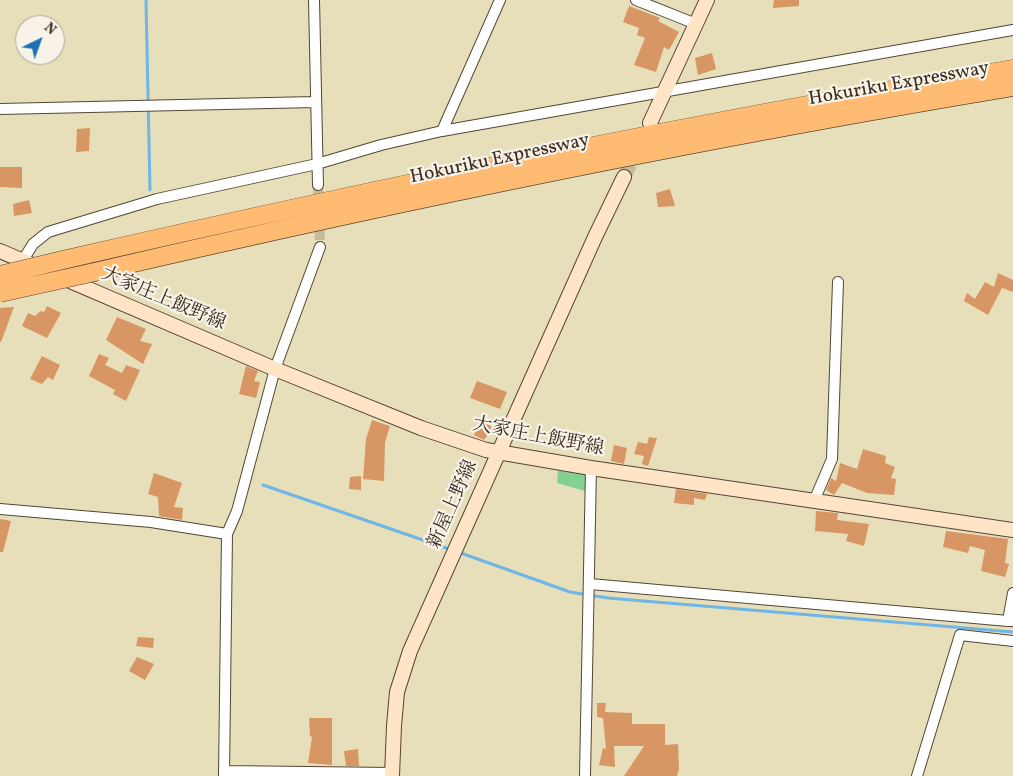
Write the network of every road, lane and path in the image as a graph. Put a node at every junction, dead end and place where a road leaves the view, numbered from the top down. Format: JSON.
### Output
{"nodes":[{"id":1,"x":314,"y":0,"type":"edge"},
{"id":2,"x":500,"y":0,"type":"edge"},
{"id":3,"x":636,"y":0,"type":"edge"},
{"id":4,"x":708,"y":0,"type":"edge"},
{"id":5,"x":696,"y":24,"type":"junction"},
{"id":6,"x":1013,"y":30,"type":"edge"},
{"id":7,"x":1013,"y":69,"type":"edge"},
{"id":8,"x":1013,"y":87,"type":"edge"},
{"id":9,"x":665,"y":92,"type":"junction"},
{"id":10,"x":315,"y":102,"type":"junction"},
{"id":11,"x":0,"y":109,"type":"edge"},
{"id":12,"x":650,"y":124,"type":"dead end"},
{"id":13,"x":442,"y":131,"type":"junction"},
{"id":14,"x":317,"y":164,"type":"junction"},
{"id":15,"x":624,"y":177,"type":"tunnel mouth"},
{"id":16,"x":318,"y":185,"type":"tunnel mouth"},
{"id":17,"x":320,"y":247,"type":"tunnel mouth"},
{"id":18,"x":0,"y":251,"type":"edge"},
{"id":19,"x":23,"y":260,"type":"junction"},
{"id":20,"x":0,"y":275,"type":"edge"},
{"id":21,"x":838,"y":282,"type":"dead end"},
{"id":22,"x":0,"y":293,"type":"edge"},
{"id":23,"x":275,"y":369,"type":"junction"},
{"id":24,"x":498,"y":452,"type":"junction"},
{"id":25,"x":591,"y":468,"type":"junction"},
{"id":26,"x":814,"y":501,"type":"junction"},
{"id":27,"x":0,"y":509,"type":"edge"},
{"id":28,"x":1013,"y":530,"type":"edge"},
{"id":29,"x":227,"y":534,"type":"junction"},
{"id":30,"x":590,"y":584,"type":"junction"},
{"id":31,"x":1013,"y":593,"type":"edge"},
{"id":32,"x":1011,"y":621,"type":"edge"},
{"id":33,"x":1013,"y":641,"type":"edge"},
{"id":34,"x":224,"y":773,"type":"edge"},
{"id":35,"x":392,"y":775,"type":"edge"},
{"id":36,"x":585,"y":776,"type":"edge"},
{"id":37,"x":917,"y":776,"type":"edge"}],
"edges":[{"from":1,"to":10,"type":"street"},
{"from":2,"to":13,"type":"street"},
{"from":3,"to":5,"type":"street"},
{"from":4,"to":5,"type":"main road"},
{"from":5,"to":9,"type":"main road"},
{"from":6,"to":9,"type":"street"},
{"from":7,"to":20,"type":"highway","name":"Hokuriku Expressway","bridge":true},
{"from":8,"to":22,"type":"highway","name":"Hokuriku Expressway","bridge":true},
{"from":9,"to":12,"type":"main road"},
{"from":9,"to":13,"type":"street"},
{"from":10,"to":11,"type":"street"},
{"from":10,"to":14,"type":"street"},
{"from":13,"to":14,"type":"street"},
{"from":14,"to":16,"type":"street"},
{"from":14,"to":19,"type":"street"},
{"from":15,"to":24,"type":"main road","name":"新屋上野線"},
{"from":17,"to":23,"type":"street"},
{"from":18,"to":19,"type":"main road","name":"大家庄上飯野線"},
{"from":19,"to":23,"type":"main road","name":"大家庄上飯野線"},
{"from":21,"to":26,"type":"street"},
{"from":23,"to":24,"type":"main road","name":"大家庄上飯野線"},
{"from":23,"to":29,"type":"street"},
{"from":24,"to":25,"type":"main road","name":"大家庄上飯野線"},
{"from":24,"to":35,"type":"main road","name":"新屋上野線"},
{"from":25,"to":26,"type":"main road","name":"大家庄上飯野線"},
{"from":25,"to":30,"type":"street"},
{"from":26,"to":28,"type":"main road","name":"大家庄上飯野線"},
{"from":27,"to":29,"type":"street"},
{"from":29,"to":34,"type":"street"},
{"from":30,"to":32,"type":"street"},
{"from":30,"to":36,"type":"street"},
{"from":31,"to":32,"type":"street"},
{"from":33,"to":37,"type":"street"},
{"from":34,"to":35,"type":"street"}]}
